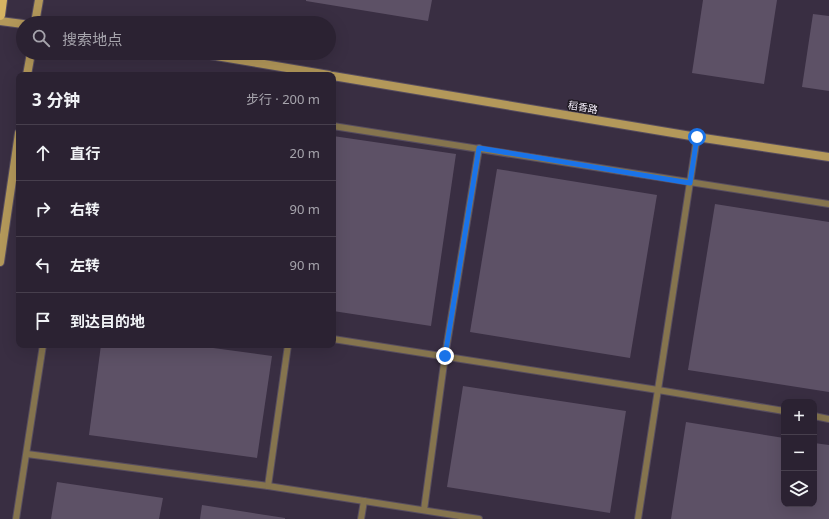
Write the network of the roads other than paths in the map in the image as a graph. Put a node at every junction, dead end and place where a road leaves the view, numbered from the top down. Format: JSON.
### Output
{"nodes":[{"id":1,"x":2,"y":0,"type":"edge"},
{"id":2,"x":39,"y":0,"type":"edge"},
{"id":3,"x":0,"y":15,"type":"edge"},
{"id":4,"x":36,"y":16,"type":"edge"},
{"id":5,"x":0,"y":21,"type":"edge"},
{"id":6,"x":16,"y":23,"type":"edge"},
{"id":7,"x":30,"y":60,"type":"edge"},
{"id":8,"x":240,"y":60,"type":"edge"},
{"id":9,"x":28,"y":72,"type":"edge"},
{"id":10,"x":311,"y":72,"type":"edge"},
{"id":11,"x":336,"y":77,"type":"edge"},
{"id":12,"x":336,"y":126,"type":"edge"},
{"id":13,"x":697,"y":137,"type":"junction"},
{"id":14,"x":479,"y":148,"type":"junction"},
{"id":15,"x":16,"y":153,"type":"edge"},
{"id":16,"x":829,"y":157,"type":"edge"},
{"id":17,"x":690,"y":183,"type":"junction"},
{"id":18,"x":829,"y":204,"type":"edge"},
{"id":19,"x":0,"y":262,"type":"edge"},
{"id":20,"x":336,"y":339,"type":"edge"},
{"id":21,"x":43,"y":348,"type":"edge"},
{"id":22,"x":288,"y":348,"type":"edge"},
{"id":23,"x":445,"y":356,"type":"junction"},
{"id":24,"x":658,"y":390,"type":"junction"},
{"id":25,"x":781,"y":410,"type":"edge"},
{"id":26,"x":817,"y":417,"type":"edge"},
{"id":27,"x":829,"y":419,"type":"edge"},
{"id":28,"x":26,"y":454,"type":"junction"},
{"id":29,"x":268,"y":486,"type":"junction"},
{"id":30,"x":364,"y":501,"type":"junction"},
{"id":31,"x":424,"y":510,"type":"junction"},
{"id":32,"x":16,"y":519,"type":"edge"},
{"id":33,"x":361,"y":519,"type":"edge"},
{"id":34,"x":479,"y":519,"type":"edge"},
{"id":35,"x":638,"y":519,"type":"edge"}],
"edges":[{"from":1,"to":3,"type":"main road"},
{"from":2,"to":4,"type":"street"},
{"from":5,"to":6,"type":"street"},
{"from":7,"to":9,"type":"street"},
{"from":8,"to":10,"type":"street"},
{"from":11,"to":13,"type":"street","name":"稻香路"},
{"from":12,"to":14,"type":"lane"},
{"from":13,"to":16,"type":"street","name":"稻香路"},
{"from":13,"to":17,"type":"lane"},
{"from":14,"to":17,"type":"lane"},
{"from":14,"to":23,"type":"lane"},
{"from":15,"to":19,"type":"street"},
{"from":17,"to":18,"type":"lane"},
{"from":17,"to":24,"type":"lane"},
{"from":20,"to":23,"type":"lane"},
{"from":21,"to":28,"type":"lane"},
{"from":22,"to":29,"type":"lane"},
{"from":23,"to":24,"type":"lane"},
{"from":23,"to":31,"type":"lane"},
{"from":24,"to":25,"type":"lane"},
{"from":24,"to":35,"type":"lane"},
{"from":26,"to":27,"type":"lane"},
{"from":28,"to":29,"type":"lane"},
{"from":28,"to":32,"type":"lane"},
{"from":29,"to":30,"type":"lane"},
{"from":30,"to":31,"type":"lane"},
{"from":30,"to":33,"type":"lane"},
{"from":31,"to":34,"type":"lane"}]}
